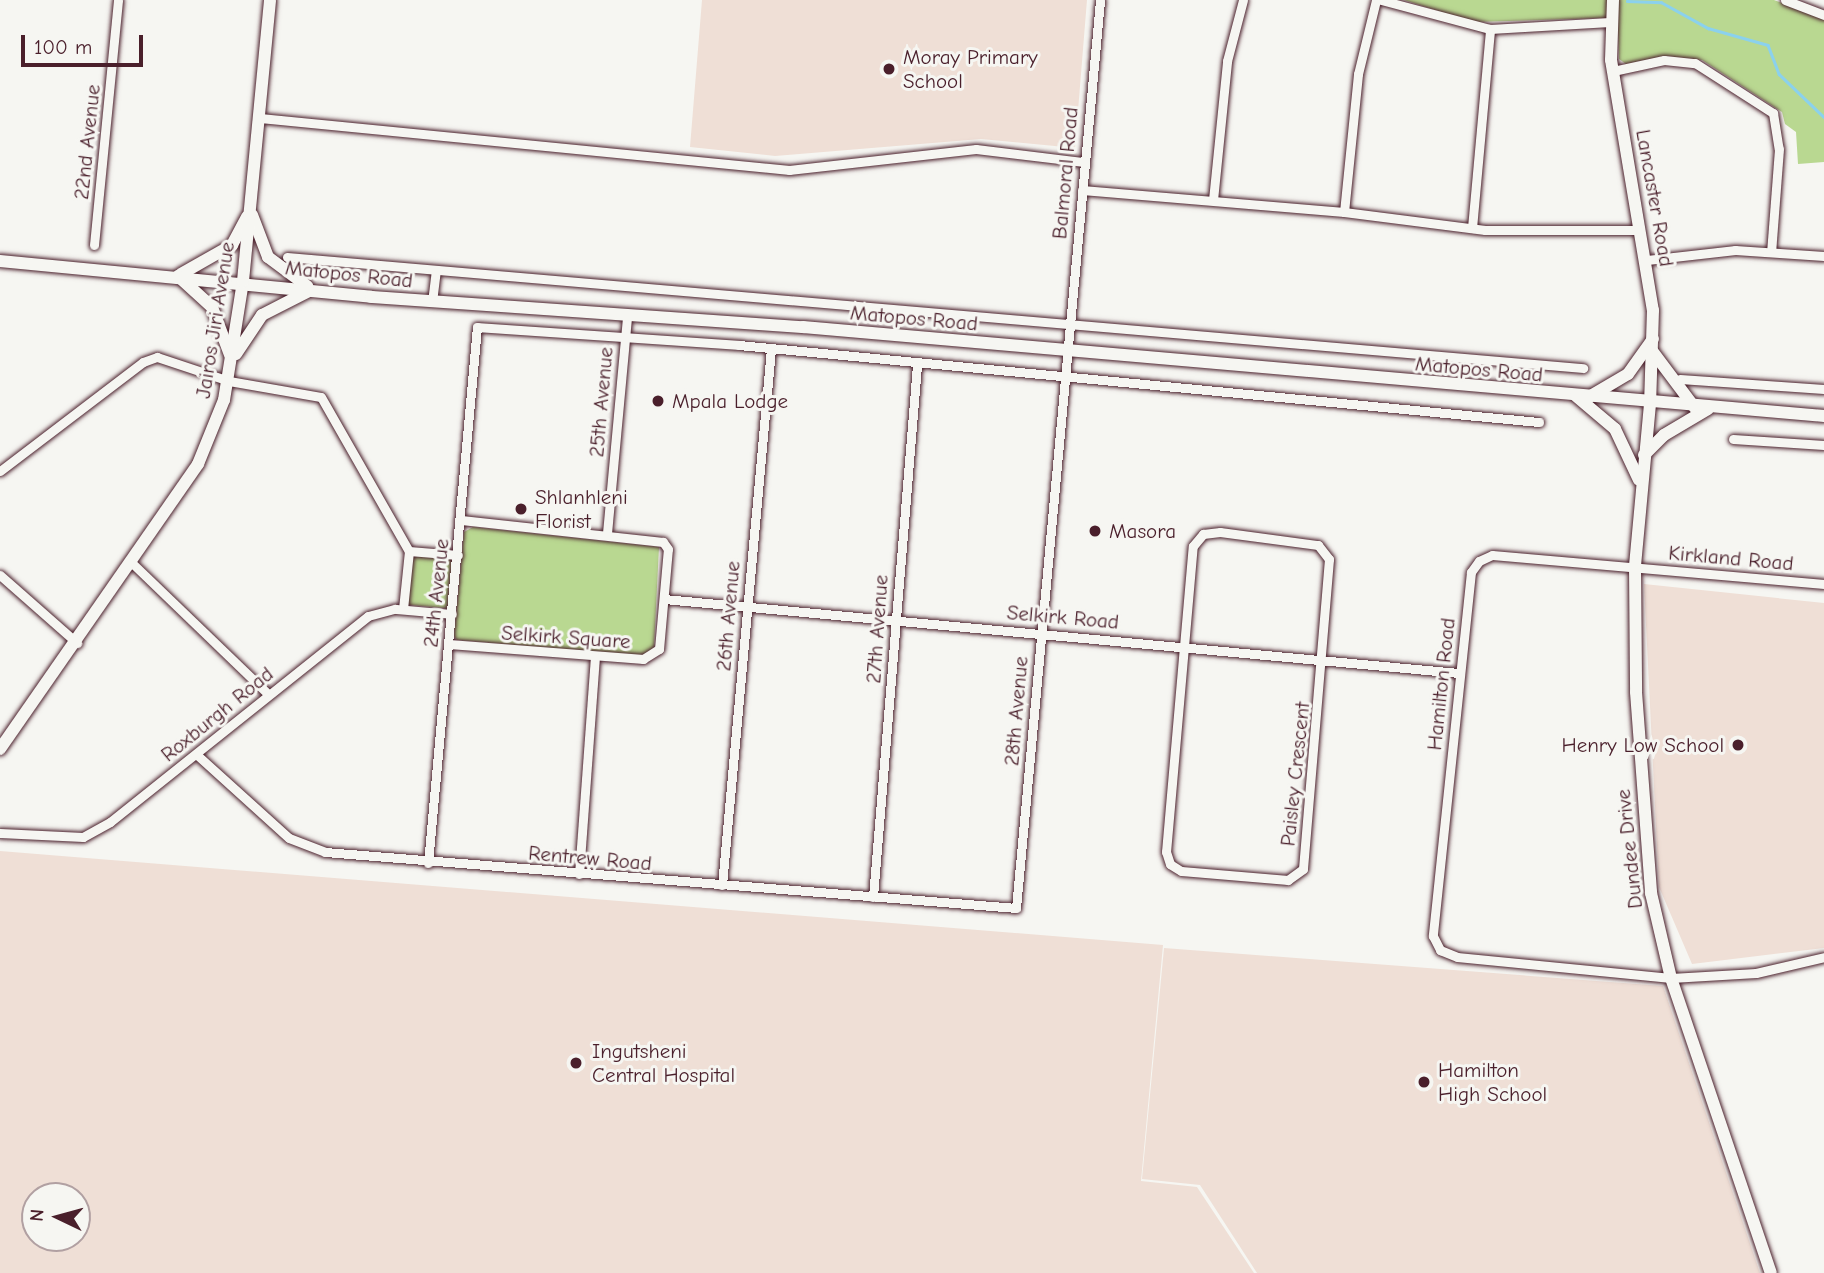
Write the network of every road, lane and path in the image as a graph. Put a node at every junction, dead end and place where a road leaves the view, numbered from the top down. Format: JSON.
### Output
{"nodes":[{"id":1,"x":118,"y":0,"type":"edge"},
{"id":2,"x":270,"y":0,"type":"edge"},
{"id":3,"x":1100,"y":0,"type":"edge"},
{"id":4,"x":1243,"y":0,"type":"edge"},
{"id":5,"x":1376,"y":0,"type":"edge"},
{"id":6,"x":1381,"y":0,"type":"edge"},
{"id":7,"x":1613,"y":0,"type":"edge"},
{"id":8,"x":1784,"y":0,"type":"edge"},
{"id":9,"x":1824,"y":15,"type":"edge"},
{"id":10,"x":1610,"y":22,"type":"junction"},
{"id":11,"x":1490,"y":29,"type":"junction"},
{"id":12,"x":1614,"y":71,"type":"junction"},
{"id":13,"x":260,"y":118,"type":"junction"},
{"id":14,"x":1084,"y":162,"type":"junction"},
{"id":15,"x":1082,"y":190,"type":"junction"},
{"id":16,"x":1213,"y":200,"type":"junction"},
{"id":17,"x":250,"y":212,"type":"junction"},
{"id":18,"x":1345,"y":212,"type":"junction"},
{"id":19,"x":1472,"y":228,"type":"junction"},
{"id":20,"x":1640,"y":230,"type":"junction"},
{"id":21,"x":94,"y":246,"type":"dead end"},
{"id":22,"x":1771,"y":251,"type":"junction"},
{"id":23,"x":1824,"y":256,"type":"edge"},
{"id":24,"x":288,"y":257,"type":"dead end"},
{"id":25,"x":1647,"y":260,"type":"junction"},
{"id":26,"x":0,"y":261,"type":"edge"},
{"id":27,"x":436,"y":270,"type":"junction"},
{"id":28,"x":178,"y":276,"type":"junction"},
{"id":29,"x":243,"y":281,"type":"junction"},
{"id":30,"x":313,"y":289,"type":"junction"},
{"id":31,"x":432,"y":302,"type":"junction"},
{"id":32,"x":626,"y":316,"type":"junction"},
{"id":33,"x":1068,"y":323,"type":"junction"},
{"id":34,"x":625,"y":338,"type":"junction"},
{"id":35,"x":1653,"y":345,"type":"junction"},
{"id":36,"x":771,"y":349,"type":"junction"},
{"id":37,"x":1065,"y":350,"type":"junction"},
{"id":38,"x":232,"y":361,"type":"junction"},
{"id":39,"x":917,"y":365,"type":"junction"},
{"id":40,"x":1583,"y":368,"type":"dead end"},
{"id":41,"x":1680,"y":379,"type":"dead end"},
{"id":42,"x":1063,"y":380,"type":"junction"},
{"id":43,"x":229,"y":381,"type":"junction"},
{"id":44,"x":1824,"y":389,"type":"edge"},
{"id":45,"x":1582,"y":397,"type":"junction"},
{"id":46,"x":1650,"y":404,"type":"junction"},
{"id":47,"x":1702,"y":408,"type":"junction"},
{"id":48,"x":1824,"y":416,"type":"edge"},
{"id":49,"x":1539,"y":422,"type":"dead end"},
{"id":50,"x":1733,"y":439,"type":"dead end"},
{"id":51,"x":1824,"y":445,"type":"edge"},
{"id":52,"x":1644,"y":455,"type":"junction"},
{"id":53,"x":0,"y":471,"type":"edge"},
{"id":54,"x":1641,"y":487,"type":"junction"},
{"id":55,"x":461,"y":520,"type":"junction"},
{"id":56,"x":607,"y":533,"type":"junction"},
{"id":57,"x":409,"y":551,"type":"junction"},
{"id":58,"x":458,"y":555,"type":"junction"},
{"id":59,"x":132,"y":563,"type":"junction"},
{"id":60,"x":1635,"y":567,"type":"junction"},
{"id":61,"x":0,"y":575,"type":"edge"},
{"id":62,"x":1824,"y":584,"type":"edge"},
{"id":63,"x":664,"y":599,"type":"junction"},
{"id":64,"x":747,"y":608,"type":"junction"},
{"id":65,"x":403,"y":609,"type":"junction"},
{"id":66,"x":452,"y":614,"type":"junction"},
{"id":67,"x":895,"y":622,"type":"junction"},
{"id":68,"x":1041,"y":632,"type":"junction"},
{"id":69,"x":77,"y":643,"type":"junction"},
{"id":70,"x":449,"y":644,"type":"junction"},
{"id":71,"x":1183,"y":646,"type":"junction"},
{"id":72,"x":595,"y":657,"type":"junction"},
{"id":73,"x":1324,"y":660,"type":"junction"},
{"id":74,"x":1459,"y":673,"type":"junction"},
{"id":75,"x":268,"y":694,"type":"junction"},
{"id":76,"x":0,"y":749,"type":"edge"},
{"id":77,"x":196,"y":754,"type":"junction"},
{"id":78,"x":0,"y":832,"type":"edge"},
{"id":79,"x":428,"y":863,"type":"junction"},
{"id":80,"x":579,"y":874,"type":"junction"},
{"id":81,"x":722,"y":885,"type":"junction"},
{"id":82,"x":873,"y":897,"type":"junction"},
{"id":83,"x":1016,"y":908,"type":"joint"},
{"id":84,"x":1824,"y":957,"type":"edge"},
{"id":85,"x":1671,"y":978,"type":"junction"},
{"id":86,"x":1771,"y":1273,"type":"edge"}],
"edges":[{"from":1,"to":21,"type":"street","name":"22nd Avenue"},
{"from":2,"to":13,"type":"main road","name":"Jairos Jiri Avenue"},
{"from":3,"to":14,"type":"street","name":"Balmoral Road"},
{"from":4,"to":16,"type":"street"},
{"from":5,"to":18,"type":"street"},
{"from":6,"to":11,"type":"street"},
{"from":7,"to":10,"type":"main road","name":"Lancaster Road"},
{"from":8,"to":9,"type":"street"},
{"from":10,"to":11,"type":"street"},
{"from":10,"to":12,"type":"main road","name":"Lancaster Road"},
{"from":11,"to":19,"type":"street"},
{"from":12,"to":20,"type":"main road","name":"Lancaster Road"},
{"from":12,"to":22,"type":"street"},
{"from":13,"to":14,"type":"street"},
{"from":13,"to":17,"type":"main road","name":"Jairos Jiri Avenue"},
{"from":14,"to":15,"type":"street","name":"Balmoral Road"},
{"from":15,"to":16,"type":"street"},
{"from":15,"to":33,"type":"street","name":"Balmoral Road"},
{"from":16,"to":18,"type":"street"},
{"from":17,"to":28,"type":"main road"},
{"from":17,"to":29,"type":"main road","name":"Jairos Jiri Avenue"},
{"from":17,"to":30,"type":"main road"},
{"from":18,"to":19,"type":"street"},
{"from":19,"to":20,"type":"street"},
{"from":20,"to":25,"type":"main road","name":"Lancaster Road"},
{"from":22,"to":23,"type":"street"},
{"from":22,"to":25,"type":"street"},
{"from":24,"to":27,"type":"street"},
{"from":25,"to":35,"type":"main road","name":"Lancaster Road"},
{"from":26,"to":28,"type":"main road","name":"Matopos Road"},
{"from":27,"to":31,"type":"street"},
{"from":27,"to":33,"type":"street"},
{"from":28,"to":29,"type":"main road","name":"Matopos Road"},
{"from":28,"to":38,"type":"main road"},
{"from":29,"to":30,"type":"main road","name":"Matopos Road"},
{"from":29,"to":38,"type":"main road","name":"Jairos Jiri Avenue"},
{"from":30,"to":31,"type":"main road","name":"Matopos Road"},
{"from":30,"to":38,"type":"main road"},
{"from":31,"to":32,"type":"main road","name":"Matopos Road"},
{"from":32,"to":34,"type":"street","name":"25th Avenue"},
{"from":32,"to":37,"type":"main road","name":"Matopos Road"},
{"from":33,"to":37,"type":"street","name":"Balmoral Road"},
{"from":33,"to":40,"type":"street"},
{"from":34,"to":36,"type":"street"},
{"from":34,"to":55,"type":"street","name":"24th Avenue"},
{"from":34,"to":56,"type":"street","name":"25th Avenue"},
{"from":35,"to":45,"type":"main road"},
{"from":35,"to":46,"type":"main road","name":"Lancaster Road"},
{"from":35,"to":47,"type":"main road"},
{"from":36,"to":39,"type":"street"},
{"from":36,"to":64,"type":"street","name":"26th Avenue"},
{"from":37,"to":42,"type":"street","name":"28th Avenue"},
{"from":37,"to":45,"type":"main road","name":"Matopos Road"},
{"from":38,"to":43,"type":"main road","name":"Jairos Jiri Avenue"},
{"from":39,"to":42,"type":"street"},
{"from":39,"to":67,"type":"street","name":"27th Avenue"},
{"from":41,"to":44,"type":"street"},
{"from":42,"to":49,"type":"street"},
{"from":42,"to":68,"type":"street","name":"28th Avenue"},
{"from":43,"to":53,"type":"street"},
{"from":43,"to":57,"type":"street"},
{"from":43,"to":59,"type":"main road","name":"Jairos Jiri Avenue"},
{"from":45,"to":46,"type":"main road","name":"Matopos Road"},
{"from":45,"to":54,"type":"main road"},
{"from":46,"to":47,"type":"main road","name":"Matopos Road"},
{"from":46,"to":52,"type":"main road","name":"Dundee Drive"},
{"from":47,"to":48,"type":"main road","name":"Matopos Road"},
{"from":47,"to":52,"type":"main road"},
{"from":50,"to":51,"type":"street"},
{"from":52,"to":54,"type":"main road","name":"Dundee Drive"},
{"from":54,"to":60,"type":"main road","name":"Dundee Drive"},
{"from":55,"to":56,"type":"street","name":"Selkirk Square"},
{"from":55,"to":58,"type":"street","name":"24th Avenue"},
{"from":56,"to":63,"type":"street","name":"Selkirk Square"},
{"from":57,"to":58,"type":"street"},
{"from":57,"to":65,"type":"street"},
{"from":58,"to":66,"type":"street","name":"24th Avenue"},
{"from":59,"to":69,"type":"main road","name":"Jairos Jiri Avenue"},
{"from":59,"to":75,"type":"street"},
{"from":60,"to":62,"type":"street","name":"Kirkland Road"},
{"from":60,"to":74,"type":"street","name":"Hamilton Road"},
{"from":60,"to":85,"type":"main road","name":"Dundee Drive"},
{"from":61,"to":69,"type":"street"},
{"from":63,"to":64,"type":"street","name":"Selkirk Road"},
{"from":63,"to":72,"type":"street","name":"Selkirk Square"},
{"from":64,"to":67,"type":"street","name":"Selkirk Road"},
{"from":64,"to":81,"type":"street","name":"26th Avenue"},
{"from":65,"to":66,"type":"street","name":"Roxburgh Road"},
{"from":65,"to":75,"type":"street","name":"Roxburgh Road"},
{"from":66,"to":70,"type":"street","name":"24th Avenue"},
{"from":67,"to":68,"type":"street","name":"Selkirk Road"},
{"from":67,"to":82,"type":"street","name":"27th Avenue"},
{"from":68,"to":71,"type":"street","name":"Selkirk Road"},
{"from":68,"to":83,"type":"street","name":"28th Avenue"},
{"from":69,"to":76,"type":"main road","name":"Jairos Jiri Avenue"},
{"from":70,"to":72,"type":"street","name":"Selkirk Square"},
{"from":70,"to":79,"type":"street","name":"24th Avenue"},
{"from":71,"to":73,"type":"street","name":"Selkirk Road"},
{"from":71,"to":73,"type":"street","name":"Paisley Crescent"},
{"from":71,"to":73,"type":"street","name":"Paisley Crescent"},
{"from":72,"to":80,"type":"street"},
{"from":73,"to":74,"type":"street","name":"Selkirk Road"},
{"from":74,"to":85,"type":"street","name":"Hamilton Road"},
{"from":75,"to":77,"type":"street","name":"Roxburgh Road"},
{"from":77,"to":78,"type":"street","name":"Roxburgh Road"},
{"from":77,"to":79,"type":"street","name":"Rentrew Road"},
{"from":79,"to":80,"type":"street","name":"Rentrew Road"},
{"from":80,"to":81,"type":"street","name":"Rentrew Road"},
{"from":81,"to":82,"type":"street","name":"Rentrew Road"},
{"from":82,"to":83,"type":"street","name":"Rentrew Road"},
{"from":84,"to":85,"type":"street"},
{"from":85,"to":86,"type":"main road","name":"Dundee Drive"}]}
